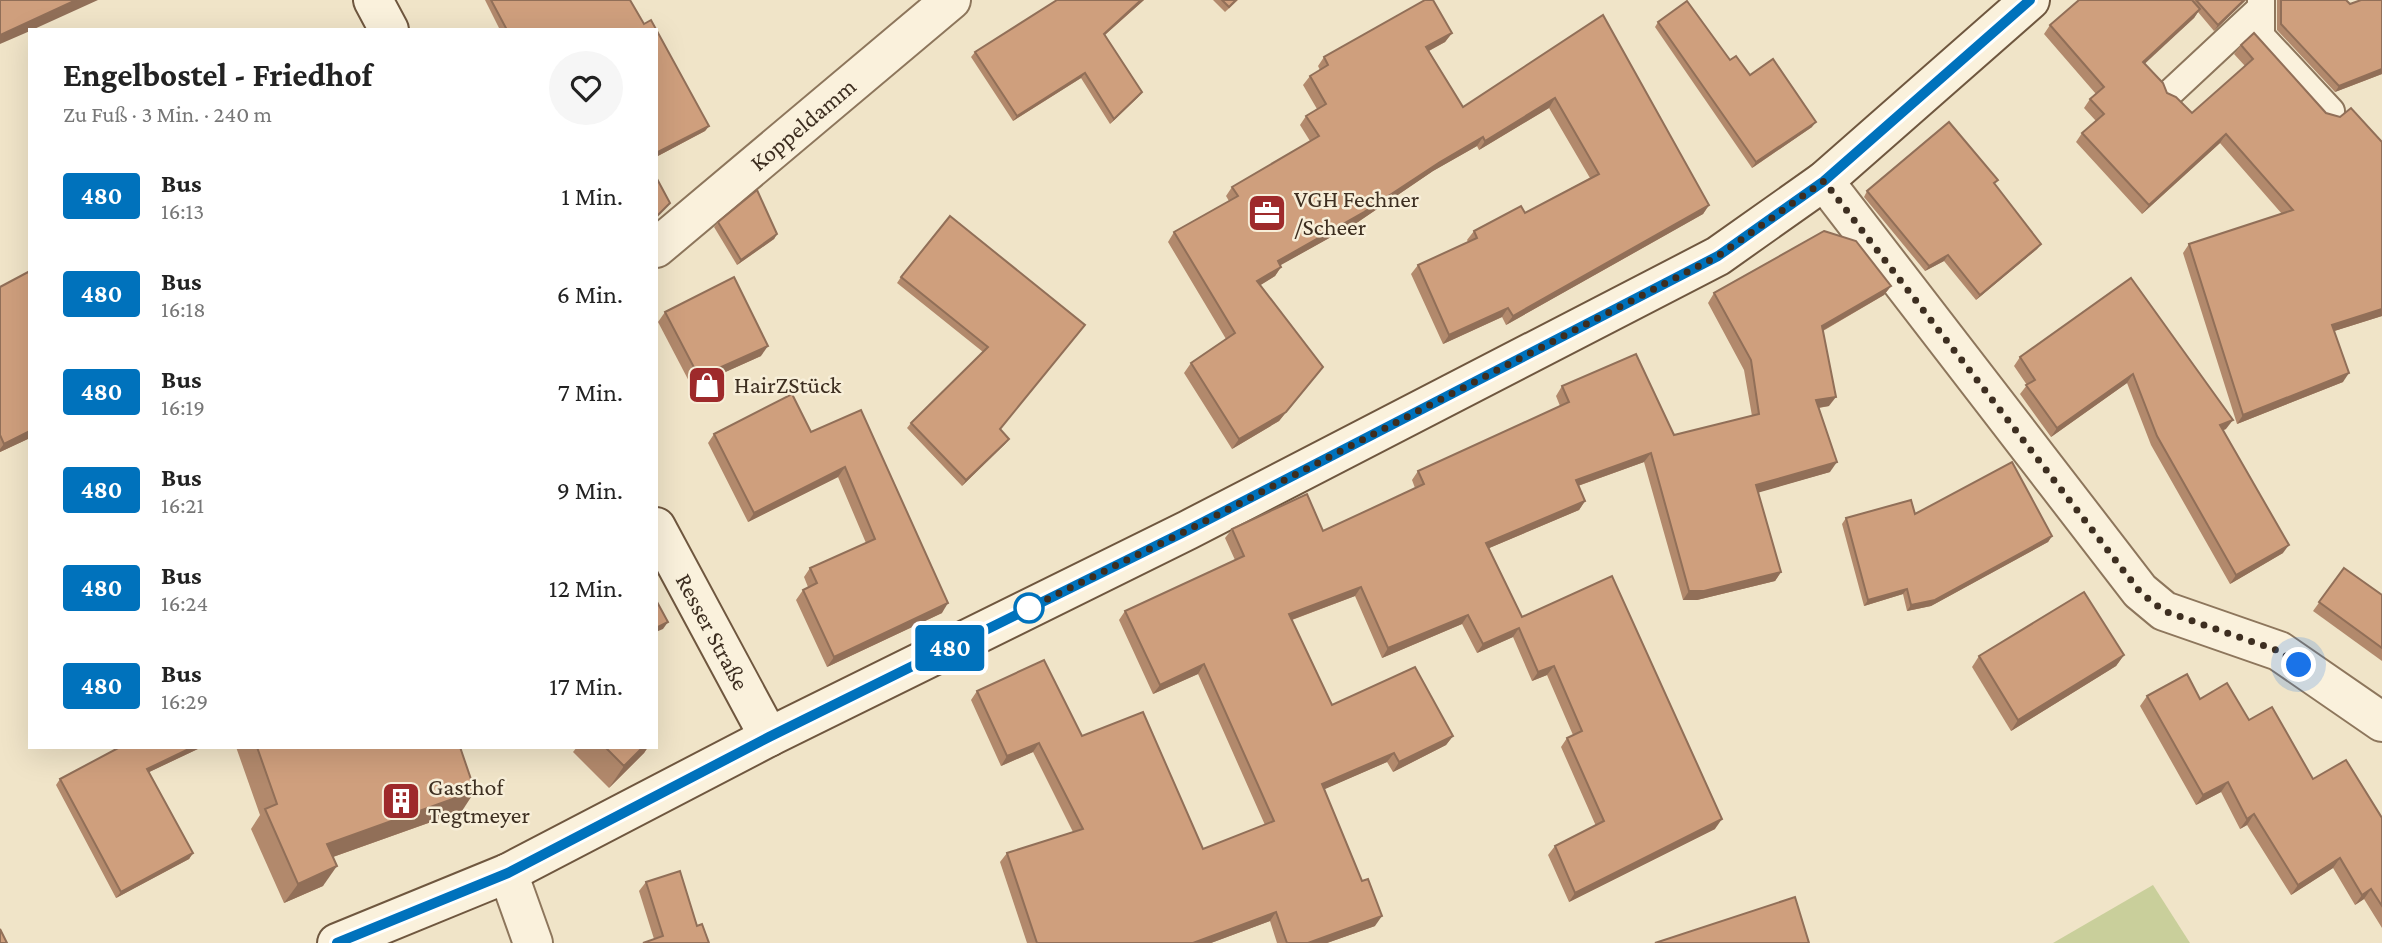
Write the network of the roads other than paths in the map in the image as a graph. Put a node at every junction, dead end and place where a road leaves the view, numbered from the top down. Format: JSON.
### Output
{"nodes":[{"id":1,"x":373,"y":0,"type":"edge"},
{"id":2,"x":951,"y":0,"type":"edge"},
{"id":3,"x":2030,"y":0,"type":"edge"},
{"id":4,"x":2260,"y":4,"type":"edge"},
{"id":5,"x":388,"y":28,"type":"edge"},
{"id":6,"x":2172,"y":91,"type":"dead end"},
{"id":7,"x":2330,"y":111,"type":"edge"},
{"id":8,"x":1824,"y":181,"type":"junction"},
{"id":9,"x":658,"y":246,"type":"edge"},
{"id":10,"x":658,"y":531,"type":"edge"},
{"id":11,"x":2382,"y":722,"type":"edge"},
{"id":12,"x":769,"y":737,"type":"junction"},
{"id":13,"x":508,"y":873,"type":"junction"},
{"id":14,"x":337,"y":943,"type":"edge"},
{"id":15,"x":533,"y":943,"type":"edge"}],
"edges":[{"from":1,"to":5,"type":"street"},
{"from":2,"to":9,"type":"street","name":"Koppeldamm"},
{"from":3,"to":8,"type":"street"},
{"from":4,"to":6,"type":"lane"},
{"from":4,"to":7,"type":"lane"},
{"from":8,"to":11,"type":"street"},
{"from":8,"to":12,"type":"street"},
{"from":10,"to":12,"type":"street","name":"Resser Straße"},
{"from":12,"to":13,"type":"street"},
{"from":13,"to":14,"type":"street"},
{"from":13,"to":15,"type":"street"}]}
